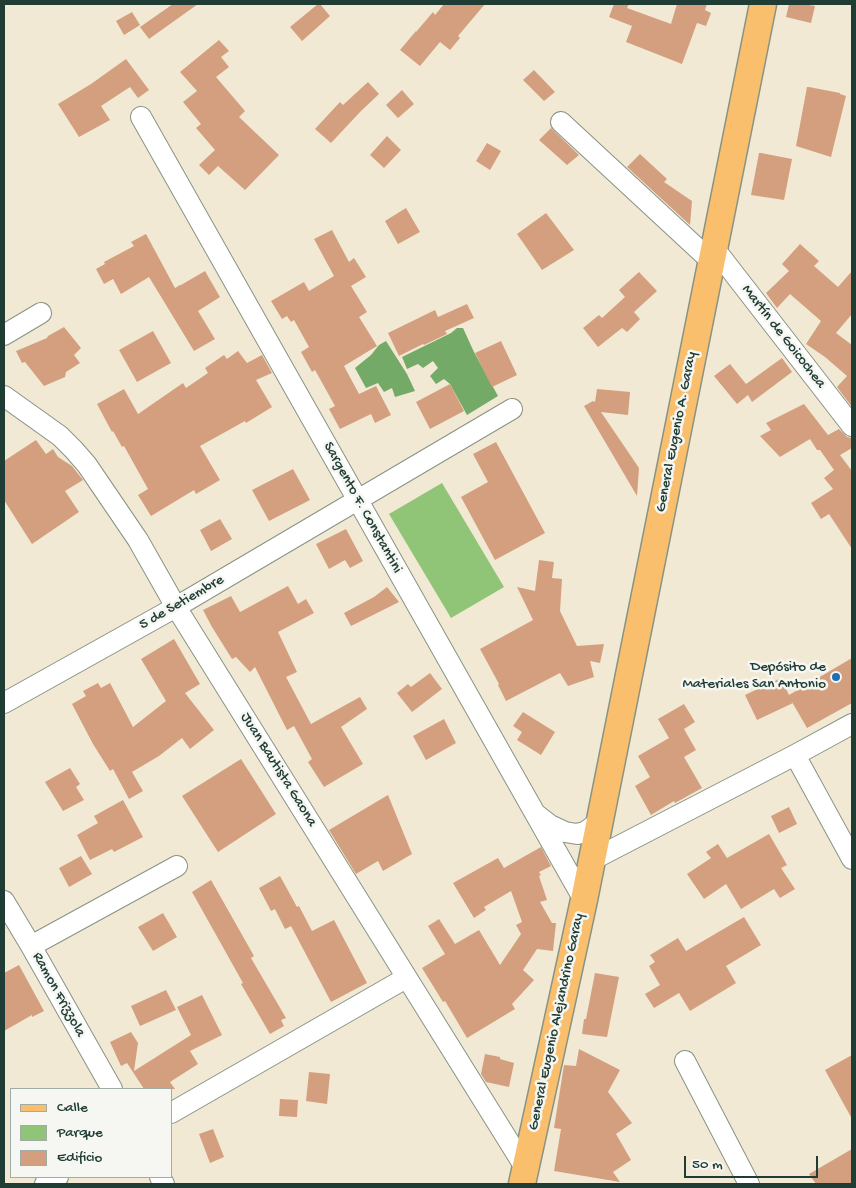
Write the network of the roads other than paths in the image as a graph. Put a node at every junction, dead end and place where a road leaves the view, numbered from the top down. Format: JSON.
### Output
{"nodes":[{"id":1,"x":763,"y":4,"type":"edge"},
{"id":2,"x":141,"y":117,"type":"dead end"},
{"id":3,"x":561,"y":122,"type":"dead end"},
{"id":4,"x":713,"y":254,"type":"junction"},
{"id":5,"x":41,"y":313,"type":"dead end"},
{"id":6,"x":4,"y":335,"type":"edge"},
{"id":7,"x":4,"y":396,"type":"edge"},
{"id":8,"x":512,"y":409,"type":"dead end"},
{"id":9,"x":852,"y":426,"type":"edge"},
{"id":10,"x":358,"y":500,"type":"junction"},
{"id":11,"x":176,"y":607,"type":"junction"},
{"id":12,"x":4,"y":702,"type":"edge"},
{"id":13,"x":852,"y":724,"type":"edge"},
{"id":14,"x":795,"y":755,"type":"junction"},
{"id":15,"x":535,"y":814,"type":"junction"},
{"id":16,"x":599,"y":822,"type":"junction"},
{"id":17,"x":852,"y":859,"type":"edge"},
{"id":18,"x":592,"y":860,"type":"junction"},
{"id":19,"x":177,"y":866,"type":"dead end"},
{"id":20,"x":584,"y":900,"type":"junction"},
{"id":21,"x":4,"y":901,"type":"edge"},
{"id":22,"x":31,"y":946,"type":"junction"},
{"id":23,"x":406,"y":978,"type":"junction"},
{"id":24,"x":685,"y":1061,"type":"dead end"},
{"id":25,"x":111,"y":1088,"type":"edge"},
{"id":26,"x":172,"y":1112,"type":"edge"},
{"id":27,"x":524,"y":1176,"type":"edge"},
{"id":28,"x":56,"y":1178,"type":"edge"},
{"id":29,"x":44,"y":1184,"type":"edge"},
{"id":30,"x":750,"y":1184,"type":"edge"}],
"edges":[{"from":1,"to":4,"type":"main road","name":"General Eugenio A. Garay"},
{"from":2,"to":10,"type":"street","name":"Sargento F. Constantini"},
{"from":3,"to":4,"type":"street","name":"Martín de Goicochea"},
{"from":4,"to":9,"type":"street","name":"Martín de Goicochea"},
{"from":4,"to":16,"type":"main road","name":"General Eugenio A. Garay"},
{"from":5,"to":6,"type":"street"},
{"from":7,"to":11,"type":"street","name":"Juan Bautista Gaona"},
{"from":8,"to":10,"type":"street","name":"5 de Setiembre"},
{"from":10,"to":11,"type":"street","name":"5 de Setiembre"},
{"from":10,"to":15,"type":"street","name":"Sargento F. Constantini"},
{"from":11,"to":12,"type":"street","name":"5 de Setiembre"},
{"from":11,"to":23,"type":"street","name":"Juan Bautista Gaona"},
{"from":13,"to":14,"type":"street"},
{"from":14,"to":17,"type":"street"},
{"from":14,"to":18,"type":"street"},
{"from":15,"to":16,"type":"street"},
{"from":15,"to":20,"type":"street","name":"Sargento F. Constantini"},
{"from":16,"to":18,"type":"main road","name":"General Eugenio A. Garay"},
{"from":18,"to":20,"type":"main road","name":"General Eugenio Alejandrino Garay"},
{"from":19,"to":22,"type":"street"},
{"from":20,"to":27,"type":"main road","name":"General Eugenio Alejandrino Garay"},
{"from":21,"to":22,"type":"street","name":"Ramon Frizzola"},
{"from":22,"to":25,"type":"street","name":"Ramon Frizzola"},
{"from":23,"to":26,"type":"street"},
{"from":23,"to":27,"type":"street","name":"Juan Bautista Gaona"},
{"from":24,"to":30,"type":"street"},
{"from":28,"to":29,"type":"street"}]}
